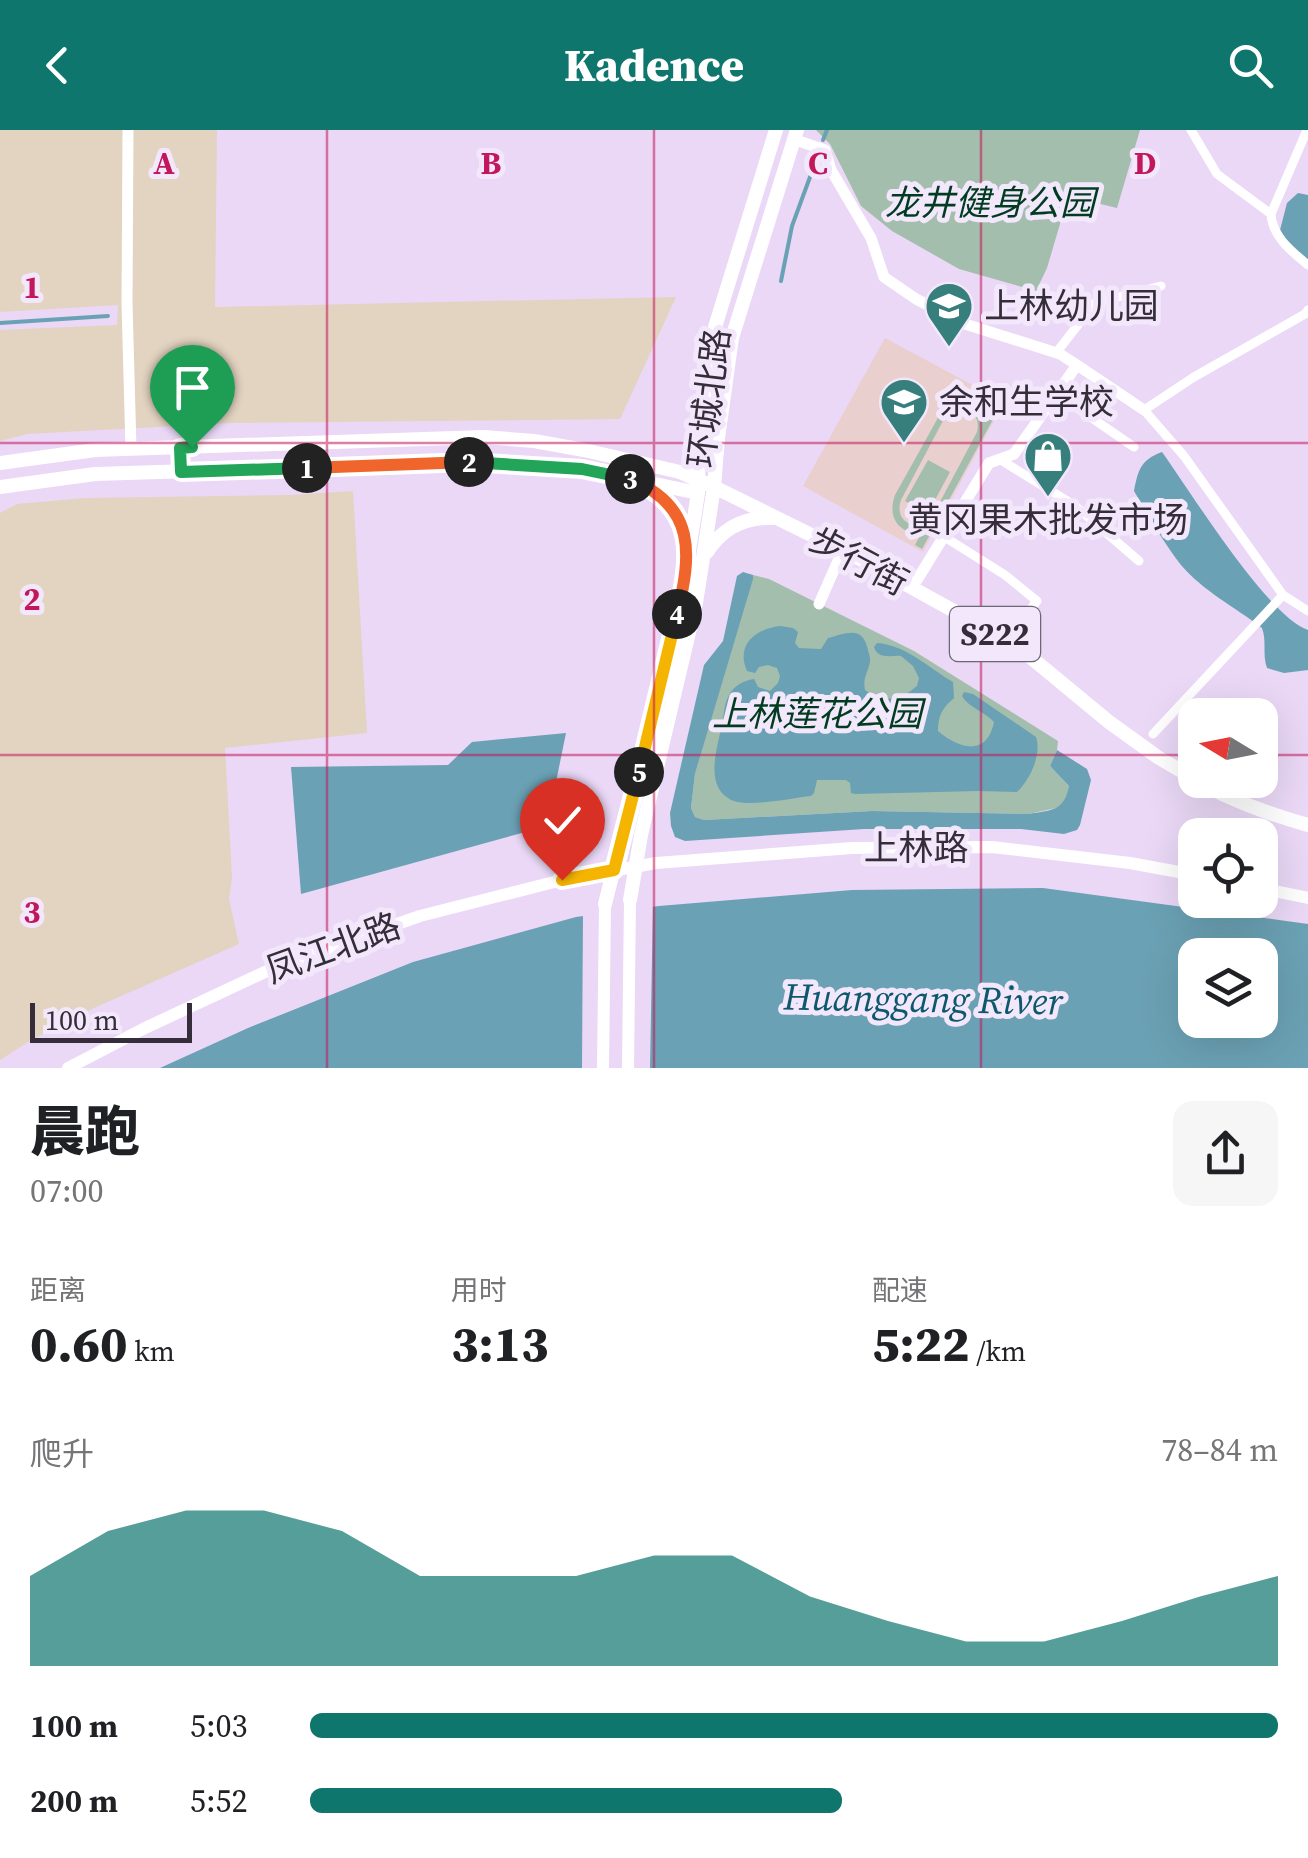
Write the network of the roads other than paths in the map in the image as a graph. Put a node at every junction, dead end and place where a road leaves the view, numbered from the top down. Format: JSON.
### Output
{"nodes":[{"id":1,"x":128,"y":130,"type":"edge"},
{"id":2,"x":1191,"y":130,"type":"edge"},
{"id":3,"x":1307,"y":130,"type":"edge"},
{"id":4,"x":775,"y":132,"type":"edge"},
{"id":5,"x":795,"y":135,"type":"edge"},
{"id":6,"x":1270,"y":214,"type":"junction"},
{"id":7,"x":1308,"y":265,"type":"edge"},
{"id":8,"x":1161,"y":286,"type":"dead end"},
{"id":9,"x":1308,"y":310,"type":"edge"},
{"id":10,"x":1056,"y":352,"type":"junction"},
{"id":11,"x":1078,"y":366,"type":"junction"},
{"id":12,"x":1057,"y":394,"type":"junction"},
{"id":13,"x":1144,"y":410,"type":"junction"},
{"id":14,"x":1134,"y":447,"type":"dead end"},
{"id":15,"x":180,"y":448,"type":"junction"},
{"id":16,"x":132,"y":449,"type":"junction"},
{"id":17,"x":42,"y":457,"type":"junction"},
{"id":18,"x":999,"y":459,"type":"junction"},
{"id":19,"x":0,"y":462,"type":"edge"},
{"id":20,"x":181,"y":472,"type":"junction"},
{"id":21,"x":629,"y":478,"type":"junction"},
{"id":22,"x":45,"y":481,"type":"junction"},
{"id":23,"x":0,"y":487,"type":"edge"},
{"id":24,"x":714,"y":487,"type":"junction"},
{"id":25,"x":698,"y":494,"type":"junction"},
{"id":26,"x":776,"y":518,"type":"junction"},
{"id":27,"x":943,"y":536,"type":"junction"},
{"id":28,"x":841,"y":554,"type":"dead end"},
{"id":29,"x":1139,"y":561,"type":"dead end"},
{"id":30,"x":695,"y":562,"type":"junction"},
{"id":31,"x":917,"y":580,"type":"dead end"},
{"id":32,"x":1279,"y":599,"type":"junction"},
{"id":33,"x":820,"y":604,"type":"dead end"},
{"id":34,"x":1308,"y":611,"type":"edge"},
{"id":35,"x":1010,"y":635,"type":"dead end"},
{"id":36,"x":1153,"y":734,"type":"dead end"},
{"id":37,"x":1178,"y":770,"type":"edge"},
{"id":38,"x":1233,"y":798,"type":"edge"},
{"id":39,"x":1308,"y":825,"type":"edge"},
{"id":40,"x":636,"y":866,"type":"junction"},
{"id":41,"x":614,"y":870,"type":"junction"},
{"id":42,"x":1178,"y":872,"type":"edge"},
{"id":43,"x":1278,"y":892,"type":"edge"},
{"id":44,"x":1308,"y":898,"type":"edge"},
{"id":45,"x":630,"y":900,"type":"joint"},
{"id":46,"x":605,"y":904,"type":"joint"},
{"id":47,"x":68,"y":1068,"type":"edge"},
{"id":48,"x":603,"y":1068,"type":"edge"},
{"id":49,"x":628,"y":1068,"type":"edge"}],
"edges":[{"from":1,"to":16,"type":"street"},
{"from":2,"to":6,"type":"street"},
{"from":3,"to":6,"type":"street"},
{"from":4,"to":5,"type":"main road"},
{"from":4,"to":25,"type":"main road","name":"环城北路"},
{"from":5,"to":10,"type":"street"},
{"from":5,"to":24,"type":"main road","name":"环城北路"},
{"from":6,"to":7,"type":"street"},
{"from":8,"to":10,"type":"street"},
{"from":9,"to":13,"type":"street"},
{"from":10,"to":11,"type":"street"},
{"from":11,"to":12,"type":"street"},
{"from":11,"to":13,"type":"street"},
{"from":12,"to":14,"type":"street"},
{"from":12,"to":18,"type":"street"},
{"from":13,"to":32,"type":"street"},
{"from":15,"to":16,"type":"main road","number":"S222"},
{"from":15,"to":20,"type":"main road"},
{"from":15,"to":24,"type":"main road","number":"S222"},
{"from":16,"to":17,"type":"main road","number":"S222"},
{"from":17,"to":19,"type":"main road","number":"S222"},
{"from":17,"to":22,"type":"main road"},
{"from":18,"to":27,"type":"street"},
{"from":18,"to":29,"type":"street"},
{"from":20,"to":21,"type":"main road"},
{"from":20,"to":22,"type":"main road"},
{"from":21,"to":25,"type":"main road"},
{"from":21,"to":30,"type":"main road"},
{"from":22,"to":23,"type":"main road"},
{"from":24,"to":26,"type":"main road","name":"步行街","number":"S222"},
{"from":24,"to":30,"type":"main road","name":"环城北路"},
{"from":25,"to":30,"type":"main road","name":"环城北路"},
{"from":26,"to":30,"type":"main road"},
{"from":26,"to":37,"type":"main road","name":"步行街","number":"S222"},
{"from":27,"to":31,"type":"street"},
{"from":27,"to":35,"type":"street"},
{"from":28,"to":33,"type":"street"},
{"from":30,"to":40,"type":"main road","name":"环城北路"},
{"from":30,"to":41,"type":"main road","name":"环城北路"},
{"from":32,"to":34,"type":"street"},
{"from":32,"to":36,"type":"street"},
{"from":38,"to":39,"type":"main road","name":"步行街","number":"S222"},
{"from":40,"to":41,"type":"main road","name":"上林路"},
{"from":40,"to":42,"type":"main road","name":"上林路"},
{"from":40,"to":45,"type":"main road","name":"环城北路"},
{"from":41,"to":46,"type":"main road","name":"环城北路"},
{"from":41,"to":47,"type":"main road","name":"凤江北路"},
{"from":43,"to":44,"type":"main road"},
{"from":45,"to":49,"type":"main road"},
{"from":46,"to":48,"type":"main road"}]}
